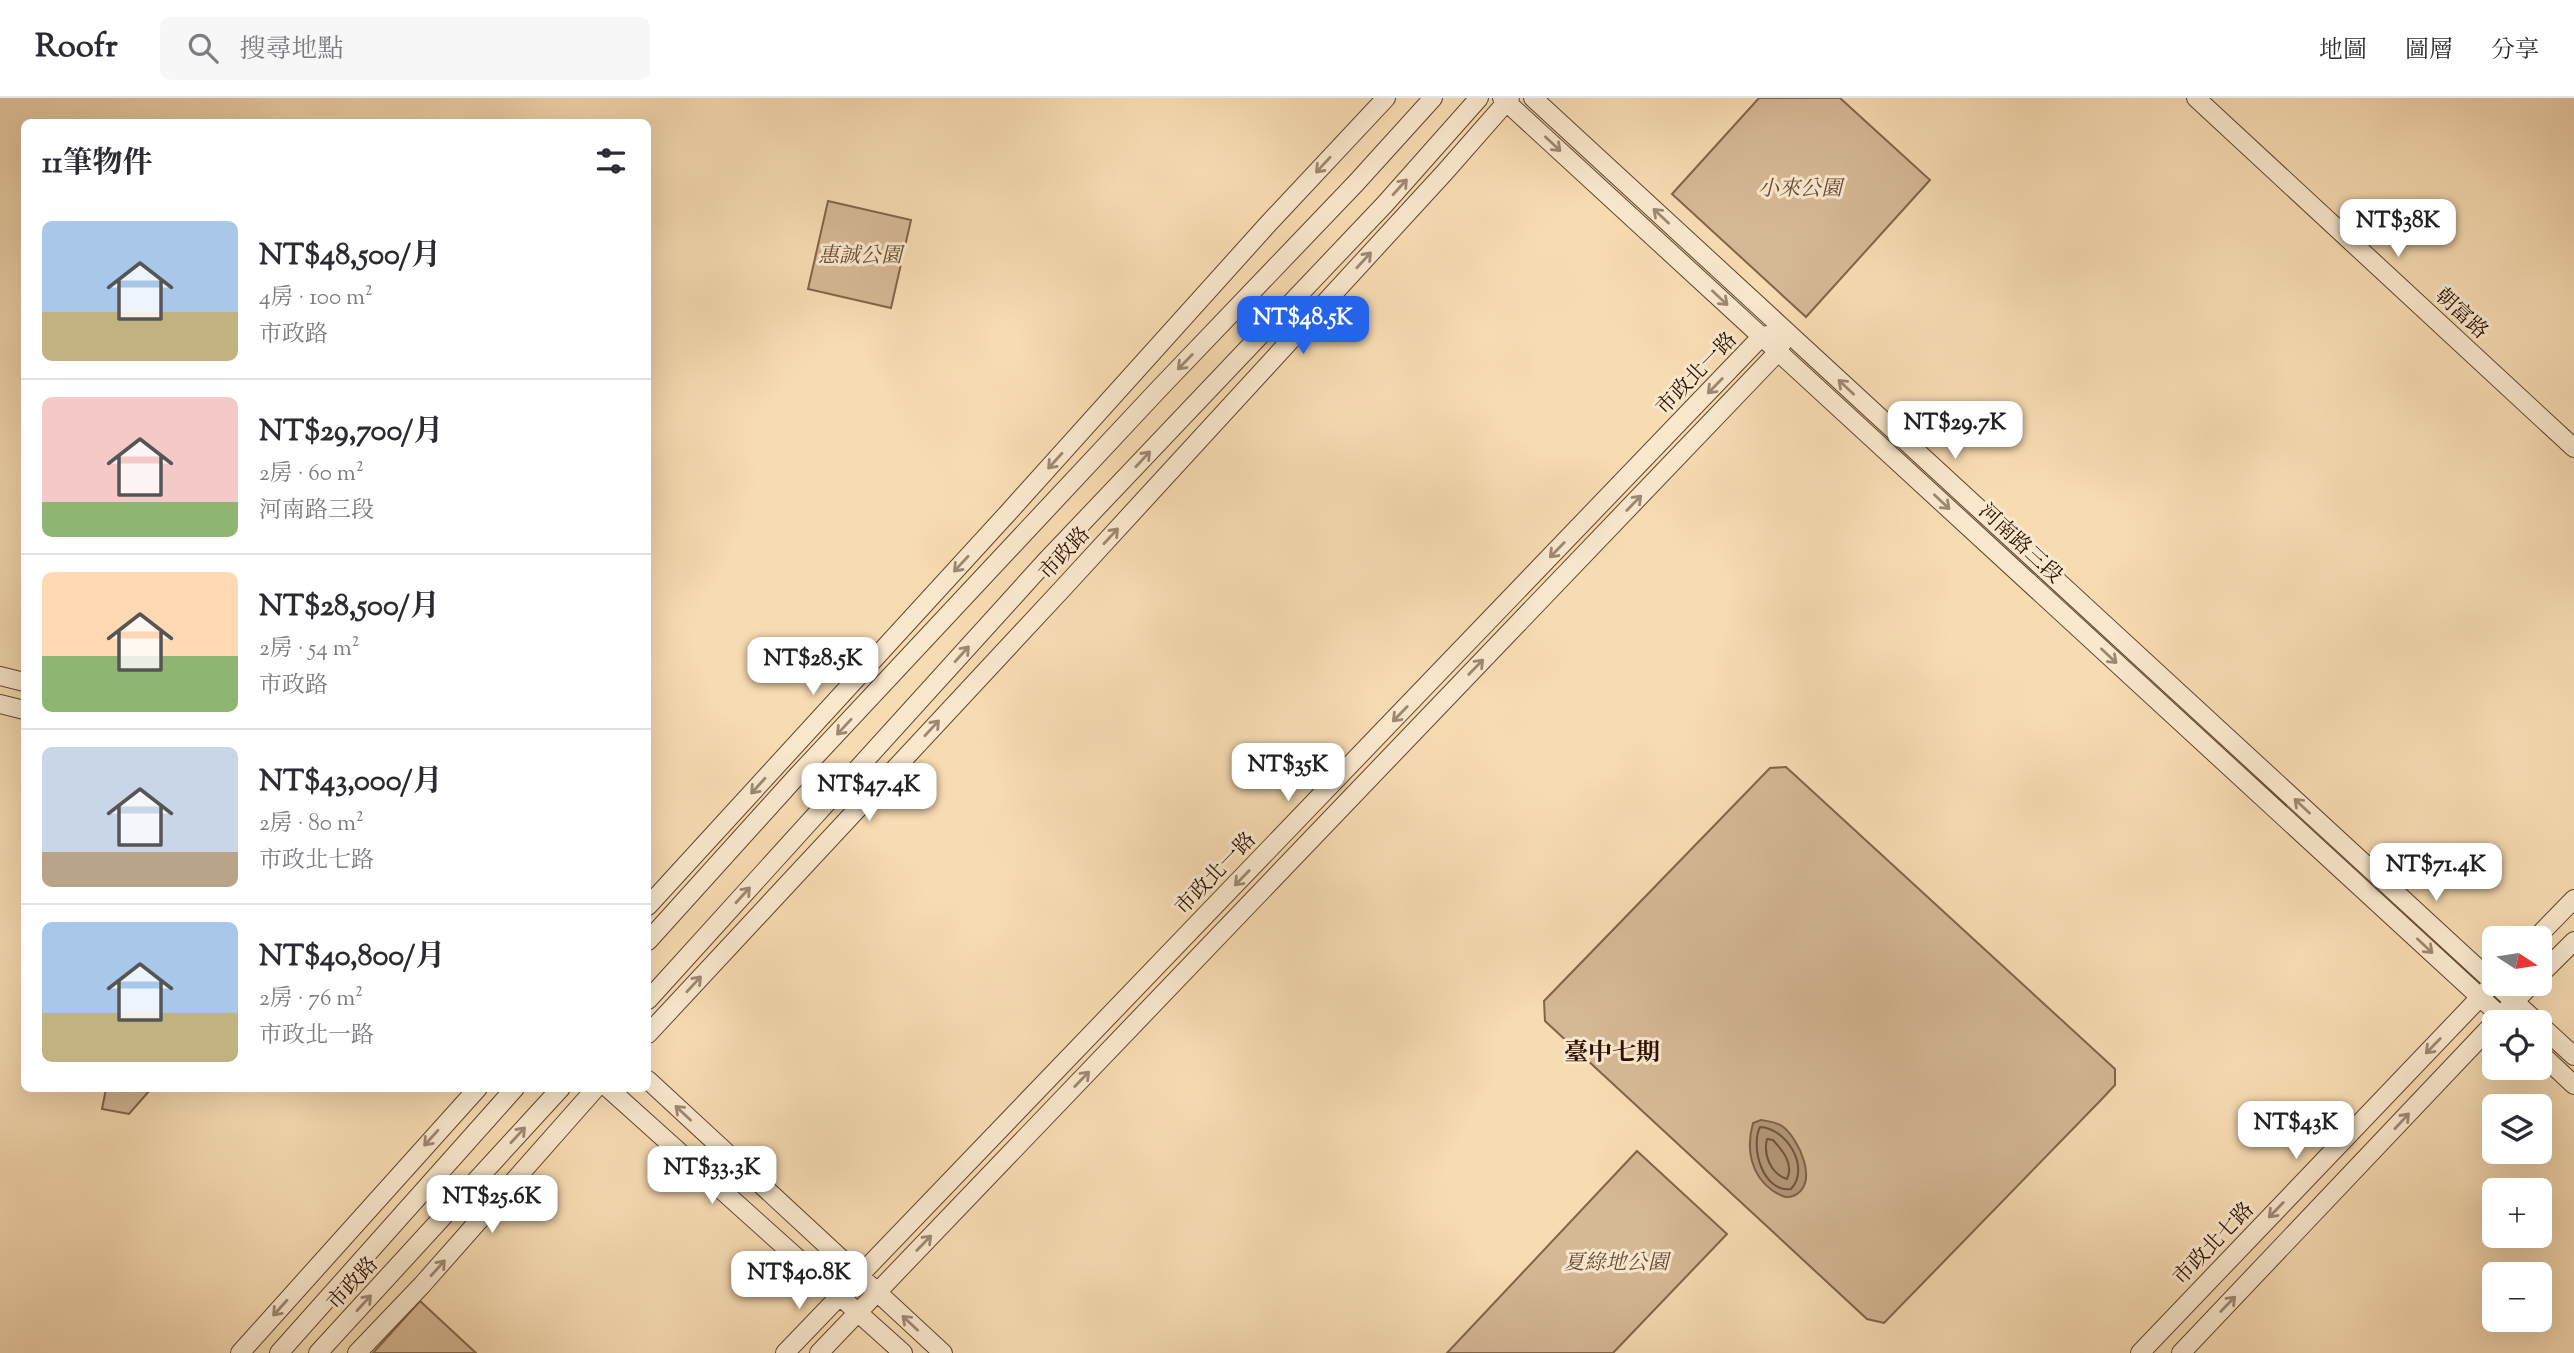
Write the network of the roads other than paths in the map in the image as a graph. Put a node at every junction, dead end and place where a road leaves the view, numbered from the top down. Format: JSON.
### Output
{"nodes":[{"id":1,"x":1387,"y":98,"type":"edge"},
{"id":2,"x":1433,"y":98,"type":"edge"},
{"id":3,"x":1479,"y":98,"type":"edge"},
{"id":4,"x":1533,"y":98,"type":"edge"},
{"id":5,"x":2196,"y":98,"type":"edge"},
{"id":6,"x":1506,"y":99,"type":"edge"},
{"id":7,"x":1787,"y":332,"type":"junction"},
{"id":8,"x":1762,"y":337,"type":"junction"},
{"id":9,"x":1779,"y":352,"type":"junction"},
{"id":10,"x":2574,"y":448,"type":"edge"},
{"id":11,"x":0,"y":676,"type":"edge"},
{"id":12,"x":21,"y":681,"type":"edge"},
{"id":13,"x":0,"y":704,"type":"edge"},
{"id":14,"x":21,"y":709,"type":"edge"},
{"id":15,"x":2574,"y":899,"type":"edge"},
{"id":16,"x":651,"y":903,"type":"edge"},
{"id":17,"x":2548,"y":926,"type":"edge"},
{"id":18,"x":651,"y":938,"type":"edge"},
{"id":19,"x":2574,"y":941,"type":"edge"},
{"id":20,"x":2552,"y":963,"type":"edge"},
{"id":21,"x":2482,"y":972,"type":"edge"},
{"id":22,"x":2508,"y":996,"type":"edge"},
{"id":23,"x":2519,"y":996,"type":"edge"},
{"id":24,"x":651,"y":997,"type":"edge"},
{"id":25,"x":2480,"y":997,"type":"junction"},
{"id":26,"x":2514,"y":1001,"type":"junction"},
{"id":27,"x":2490,"y":1010,"type":"edge"},
{"id":28,"x":2507,"y":1010,"type":"edge"},
{"id":29,"x":2524,"y":1010,"type":"edge"},
{"id":30,"x":651,"y":1031,"type":"edge"},
{"id":31,"x":2552,"y":1036,"type":"edge"},
{"id":32,"x":2482,"y":1039,"type":"edge"},
{"id":33,"x":2574,"y":1056,"type":"edge"},
{"id":34,"x":2552,"y":1064,"type":"edge"},
{"id":35,"x":651,"y":1083,"type":"edge"},
{"id":36,"x":2574,"y":1085,"type":"edge"},
{"id":37,"x":474,"y":1092,"type":"edge"},
{"id":38,"x":511,"y":1092,"type":"edge"},
{"id":39,"x":557,"y":1092,"type":"edge"},
{"id":40,"x":592,"y":1092,"type":"edge"},
{"id":41,"x":613,"y":1092,"type":"edge"},
{"id":42,"x":860,"y":1276,"type":"junction"},
{"id":43,"x":877,"y":1292,"type":"junction"},
{"id":44,"x":841,"y":1295,"type":"junction"},
{"id":45,"x":859,"y":1312,"type":"junction"},
{"id":46,"x":240,"y":1353,"type":"edge"},
{"id":47,"x":279,"y":1353,"type":"edge"},
{"id":48,"x":318,"y":1353,"type":"edge"},
{"id":49,"x":357,"y":1353,"type":"edge"},
{"id":50,"x":785,"y":1353,"type":"edge"},
{"id":51,"x":819,"y":1353,"type":"edge"},
{"id":52,"x":903,"y":1353,"type":"edge"},
{"id":53,"x":943,"y":1353,"type":"edge"},
{"id":54,"x":2140,"y":1353,"type":"edge"},
{"id":55,"x":2181,"y":1353,"type":"edge"}],
"edges":[{"from":1,"to":16,"type":"street","one_way":true},
{"from":2,"to":18,"type":"street","name":"市政路","one_way":true},
{"from":24,"to":3,"type":"street","name":"市政路","one_way":true},
{"from":7,"to":4,"type":"street","name":"河南路三段","one_way":true},
{"from":5,"to":10,"type":"street","name":"朝富路"},
{"from":6,"to":8,"type":"street","name":"河南路三段","one_way":true},
{"from":30,"to":6,"type":"street","name":"市政路","one_way":true},
{"from":7,"to":8,"type":"street","name":"市政北一路"},
{"from":7,"to":9,"type":"street"},
{"from":21,"to":7,"type":"street","name":"河南路三段","one_way":true},
{"from":8,"to":9,"type":"street","name":"河南路三段"},
{"from":8,"to":42,"type":"street","name":"市政北一路","one_way":true},
{"from":9,"to":25,"type":"street","name":"河南路三段","one_way":true},
{"from":43,"to":9,"type":"street","one_way":true},
{"from":11,"to":12,"type":"street"},
{"from":13,"to":14,"type":"street"},
{"from":15,"to":17,"type":"street"},
{"from":19,"to":20,"type":"street"},
{"from":22,"to":26,"type":"street","name":"河南路三段"},
{"from":23,"to":26,"type":"street"},
{"from":25,"to":27,"type":"street","name":"河南路三段"},
{"from":25,"to":54,"type":"street","name":"市政北七路","one_way":true},
{"from":26,"to":28,"type":"street"},
{"from":26,"to":29,"type":"street","name":"河南路三段"},
{"from":31,"to":33,"type":"street","name":"河南路三段"},
{"from":55,"to":32,"type":"street","one_way":true},
{"from":34,"to":36,"type":"street"},
{"from":42,"to":35,"type":"street","one_way":true},
{"from":37,"to":46,"type":"street","name":"市政路","one_way":true},
{"from":38,"to":47,"type":"street","name":"市政路"},
{"from":48,"to":39,"type":"street","name":"市政路","one_way":true},
{"from":49,"to":40,"type":"street","one_way":true},
{"from":41,"to":44,"type":"street"},
{"from":42,"to":43,"type":"street"},
{"from":42,"to":44,"type":"street","name":"市政北一路"},
{"from":43,"to":45,"type":"street"},
{"from":53,"to":43,"type":"street","one_way":true},
{"from":44,"to":45,"type":"street"},
{"from":44,"to":50,"type":"street","name":"市政北一路"},
{"from":45,"to":51,"type":"street"},
{"from":45,"to":52,"type":"street"}]}
